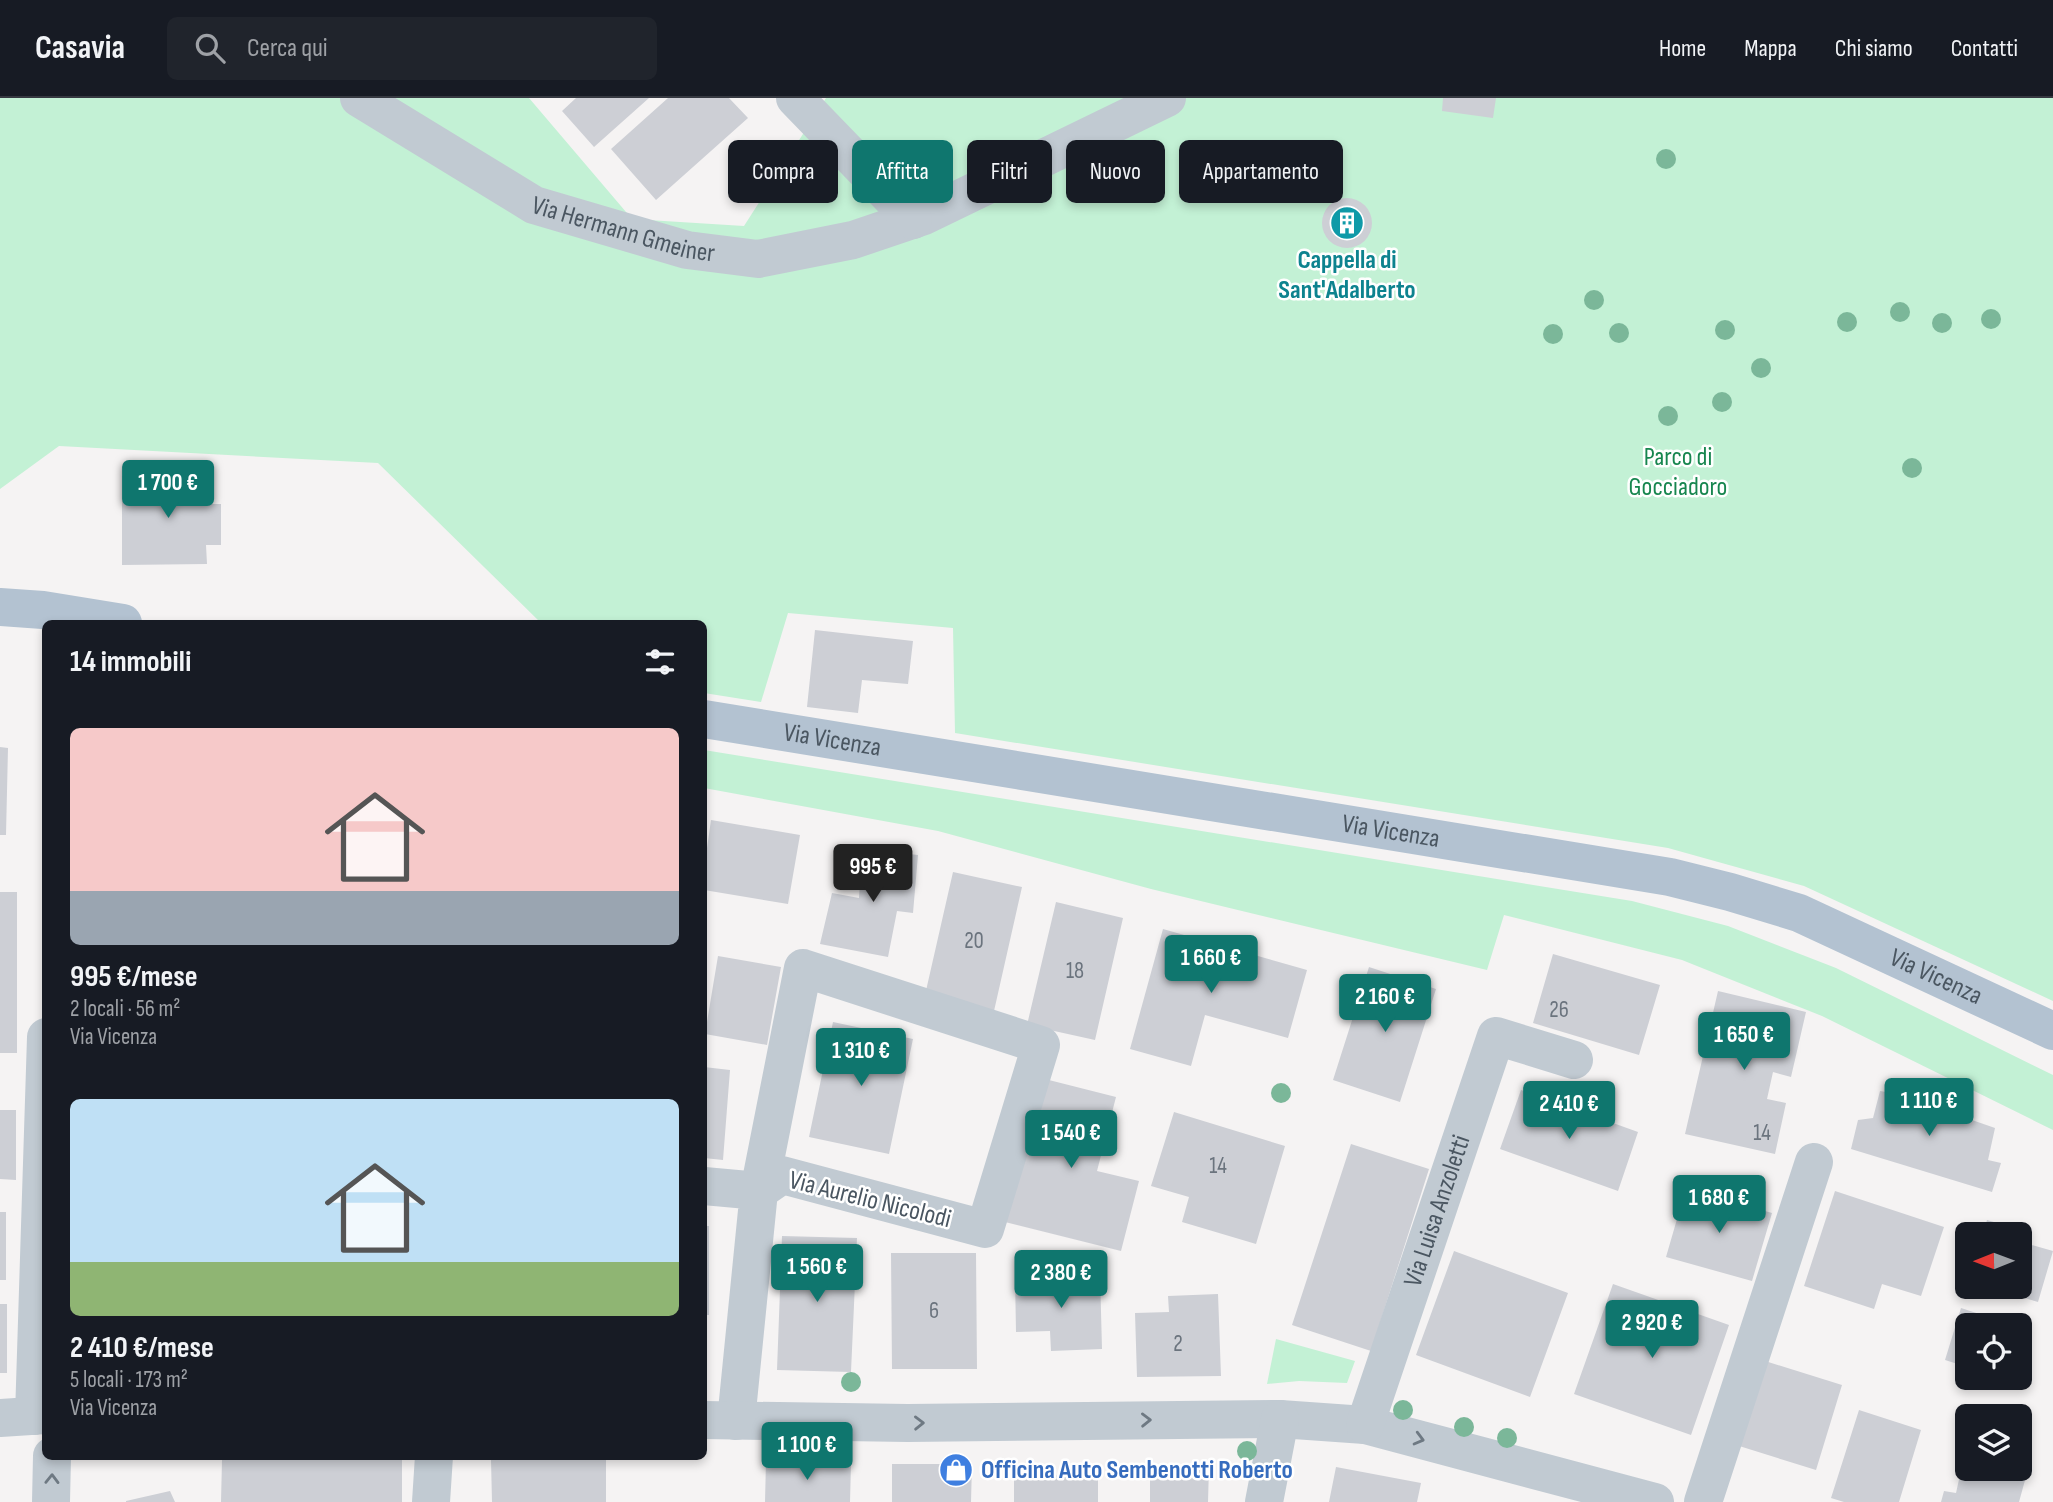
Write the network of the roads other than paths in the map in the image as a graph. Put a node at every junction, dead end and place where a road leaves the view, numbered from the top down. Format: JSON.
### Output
{"nodes":[{"id":1,"x":359,"y":98,"type":"edge"},
{"id":2,"x":795,"y":98,"type":"edge"},
{"id":3,"x":1167,"y":98,"type":"edge"},
{"id":4,"x":913,"y":220,"type":"junction"},
{"id":5,"x":0,"y":607,"type":"edge"},
{"id":6,"x":104,"y":620,"type":"edge"},
{"id":7,"x":707,"y":719,"type":"edge"},
{"id":8,"x":2053,"y":1031,"type":"edge"},
{"id":9,"x":1574,"y":1060,"type":"dead end"},
{"id":10,"x":42,"y":1117,"type":"edge"},
{"id":11,"x":1814,"y":1162,"type":"dead end"},
{"id":12,"x":707,"y":1186,"type":"edge"},
{"id":13,"x":759,"y":1191,"type":"junction"},
{"id":14,"x":27,"y":1417,"type":"edge"},
{"id":15,"x":1280,"y":1419,"type":"junction"},
{"id":16,"x":720,"y":1421,"type":"edge"},
{"id":17,"x":1365,"y":1425,"type":"junction"},
{"id":18,"x":52,"y":1460,"type":"edge"},
{"id":19,"x":434,"y":1460,"type":"edge"},
{"id":20,"x":51,"y":1502,"type":"edge"},
{"id":21,"x":431,"y":1502,"type":"edge"},
{"id":22,"x":1264,"y":1502,"type":"edge"},
{"id":23,"x":1655,"y":1502,"type":"edge"},
{"id":24,"x":1703,"y":1502,"type":"edge"}],
"edges":[{"from":1,"to":4,"type":"street","name":"Via Hermann Gmeiner"},
{"from":2,"to":4,"type":"street"},
{"from":3,"to":4,"type":"street","name":"Via Hermann Gmeiner"},
{"from":5,"to":6,"type":"main road"},
{"from":7,"to":8,"type":"main road","name":"Via Vicenza"},
{"from":9,"to":17,"type":"street","name":"Via Luisa Anzoletti"},
{"from":10,"to":14,"type":"street"},
{"from":11,"to":24,"type":"street"},
{"from":12,"to":13,"type":"street","name":"Via Aurelio Nicolodi"},
{"from":13,"to":13,"type":"street","name":"Via Aurelio Nicolodi"},
{"from":13,"to":16,"type":"street","name":"Via Aurelio Nicolodi"},
{"from":16,"to":15,"type":"street","name":"Via Aurelio Nicolodi","one_way":true},
{"from":15,"to":17,"type":"street"},
{"from":15,"to":22,"type":"street"},
{"from":17,"to":23,"type":"street","one_way":true},
{"from":20,"to":18,"type":"street","one_way":true},
{"from":19,"to":21,"type":"street"}]}
